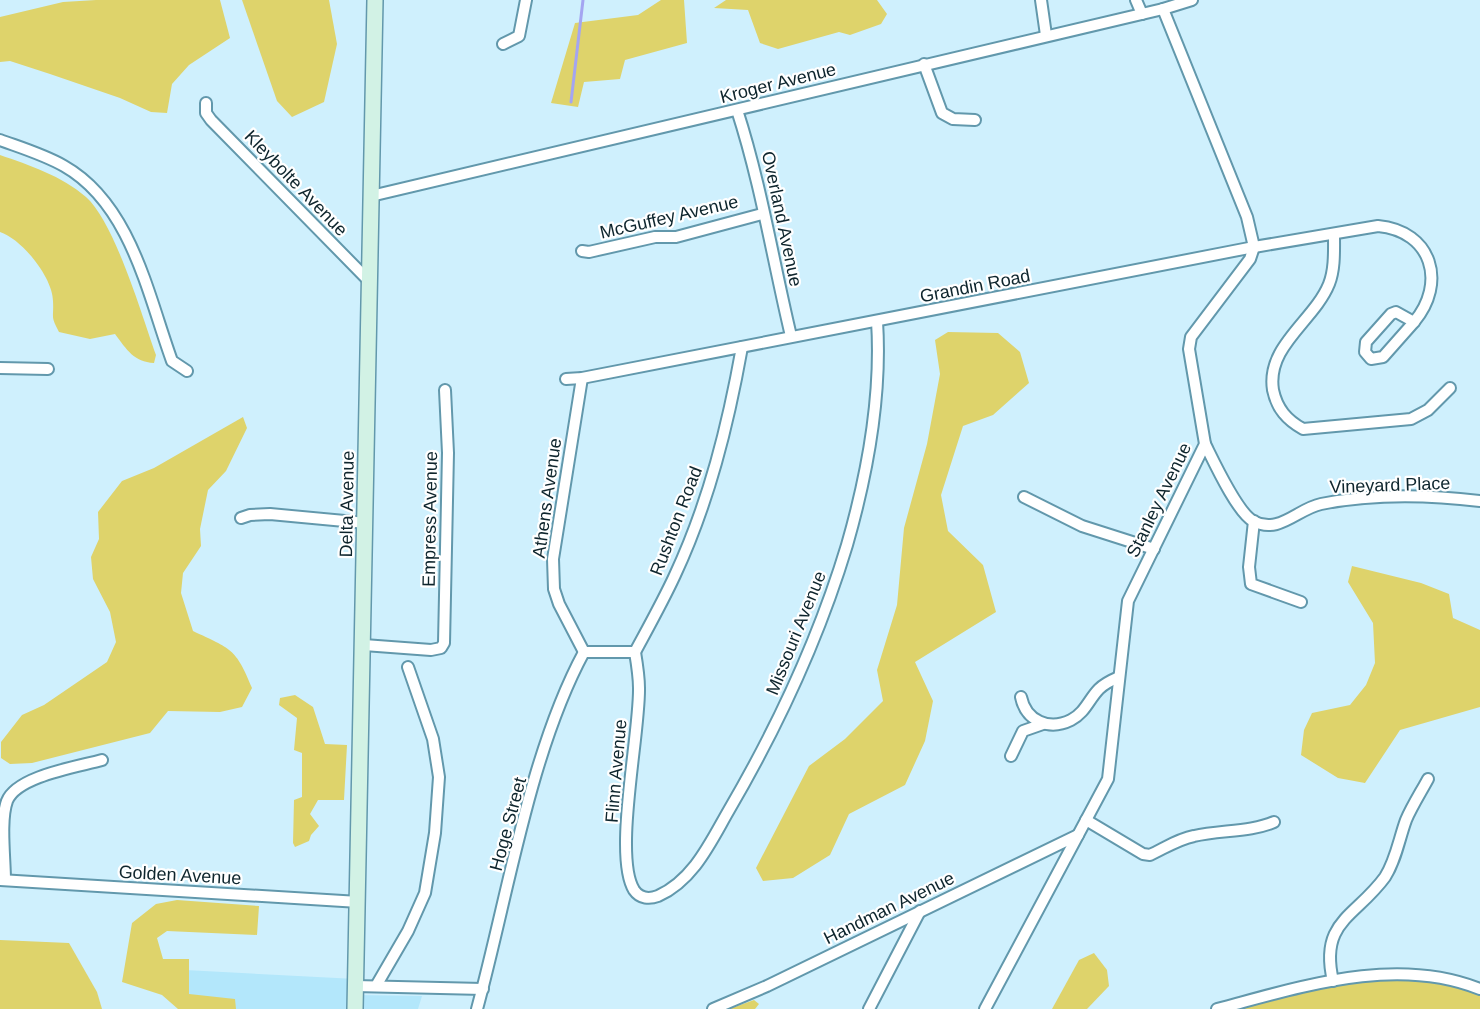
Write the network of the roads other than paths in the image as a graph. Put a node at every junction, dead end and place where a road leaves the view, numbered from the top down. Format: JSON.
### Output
{"nodes":[{"id":1,"x":375,"y":0,"type":"edge"},
{"id":2,"x":526,"y":0,"type":"edge"},
{"id":3,"x":1041,"y":0,"type":"edge"},
{"id":4,"x":1136,"y":0,"type":"edge"},
{"id":5,"x":1192,"y":0,"type":"edge"},
{"id":6,"x":1162,"y":9,"type":"junction"},
{"id":7,"x":1142,"y":14,"type":"junction"},
{"id":8,"x":1046,"y":35,"type":"junction"},
{"id":9,"x":503,"y":44,"type":"dead end"},
{"id":10,"x":924,"y":64,"type":"junction"},
{"id":11,"x":206,"y":104,"type":"dead end"},
{"id":12,"x":737,"y":110,"type":"junction"},
{"id":13,"x":975,"y":120,"type":"dead end"},
{"id":14,"x":0,"y":140,"type":"edge"},
{"id":15,"x":371,"y":196,"type":"junction"},
{"id":16,"x":762,"y":214,"type":"junction"},
{"id":17,"x":1334,"y":234,"type":"junction"},
{"id":18,"x":1254,"y":247,"type":"junction"},
{"id":19,"x":582,"y":250,"type":"dead end"},
{"id":20,"x":370,"y":282,"type":"junction"},
{"id":21,"x":877,"y":321,"type":"junction"},
{"id":22,"x":1414,"y":322,"type":"junction"},
{"id":23,"x":790,"y":336,"type":"junction"},
{"id":24,"x":742,"y":347,"type":"junction"},
{"id":25,"x":0,"y":368,"type":"edge"},
{"id":26,"x":48,"y":369,"type":"dead end"},
{"id":27,"x":188,"y":371,"type":"dead end"},
{"id":28,"x":582,"y":378,"type":"junction"},
{"id":29,"x":566,"y":379,"type":"dead end"},
{"id":30,"x":1450,"y":388,"type":"dead end"},
{"id":31,"x":445,"y":390,"type":"dead end"},
{"id":32,"x":1205,"y":444,"type":"junction"},
{"id":33,"x":1024,"y":497,"type":"dead end"},
{"id":34,"x":1480,"y":501,"type":"edge"},
{"id":35,"x":241,"y":518,"type":"dead end"},
{"id":36,"x":1254,"y":521,"type":"junction"},
{"id":37,"x":366,"y":522,"type":"junction"},
{"id":38,"x":1154,"y":549,"type":"junction"},
{"id":39,"x":1301,"y":602,"type":"dead end"},
{"id":40,"x":364,"y":645,"type":"junction"},
{"id":41,"x":584,"y":652,"type":"junction"},
{"id":42,"x":635,"y":652,"type":"junction"},
{"id":43,"x":408,"y":667,"type":"dead end"},
{"id":44,"x":1119,"y":677,"type":"junction"},
{"id":45,"x":1021,"y":697,"type":"dead end"},
{"id":46,"x":1043,"y":724,"type":"junction"},
{"id":47,"x":1011,"y":756,"type":"dead end"},
{"id":48,"x":102,"y":760,"type":"dead end"},
{"id":49,"x":1428,"y":779,"type":"dead end"},
{"id":50,"x":1086,"y":820,"type":"junction"},
{"id":51,"x":1274,"y":822,"type":"dead end"},
{"id":52,"x":1078,"y":835,"type":"junction"},
{"id":53,"x":2,"y":880,"type":"edge"},
{"id":54,"x":636,"y":893,"type":"joint"},
{"id":55,"x":359,"y":902,"type":"junction"},
{"id":56,"x":920,"y":911,"type":"junction"},
{"id":57,"x":1333,"y":981,"type":"junction"},
{"id":58,"x":355,"y":986,"type":"junction"},
{"id":59,"x":376,"y":986,"type":"junction"},
{"id":60,"x":483,"y":988,"type":"junction"},
{"id":61,"x":1480,"y":989,"type":"edge"},
{"id":62,"x":719,"y":1008,"type":"edge"},
{"id":63,"x":355,"y":1009,"type":"edge"},
{"id":64,"x":477,"y":1009,"type":"edge"},
{"id":65,"x":869,"y":1009,"type":"edge"},
{"id":66,"x":985,"y":1009,"type":"edge"},
{"id":67,"x":1217,"y":1009,"type":"edge"}],
"edges":[{"from":1,"to":15,"type":"main road","name":"Delta Avenue"},
{"from":2,"to":9,"type":"street"},
{"from":3,"to":8,"type":"street"},
{"from":4,"to":7,"type":"street"},
{"from":5,"to":6,"type":"street","name":"Kroger Avenue"},
{"from":6,"to":7,"type":"street","name":"Kroger Avenue"},
{"from":6,"to":18,"type":"street"},
{"from":7,"to":8,"type":"street","name":"Kroger Avenue"},
{"from":8,"to":10,"type":"street","name":"Kroger Avenue"},
{"from":10,"to":12,"type":"street","name":"Kroger Avenue"},
{"from":10,"to":13,"type":"street"},
{"from":11,"to":20,"type":"street","name":"Kleybolte Avenue"},
{"from":12,"to":15,"type":"street","name":"Kroger Avenue"},
{"from":12,"to":16,"type":"street","name":"Overland Avenue"},
{"from":14,"to":27,"type":"street"},
{"from":15,"to":20,"type":"main road","name":"Delta Avenue"},
{"from":16,"to":19,"type":"street","name":"McGuffey Avenue"},
{"from":16,"to":23,"type":"street","name":"Overland Avenue"},
{"from":17,"to":18,"type":"street","name":"Grandin Road"},
{"from":17,"to":22,"type":"street","name":"Grandin Road"},
{"from":17,"to":30,"type":"street"},
{"from":18,"to":21,"type":"street","name":"Grandin Road"},
{"from":18,"to":32,"type":"street","name":"Stanley Avenue"},
{"from":20,"to":37,"type":"main road","name":"Delta Avenue"},
{"from":21,"to":23,"type":"street","name":"Grandin Road"},
{"from":21,"to":54,"type":"street","name":"Missouri Avenue"},
{"from":22,"to":22,"type":"street"},
{"from":23,"to":24,"type":"street","name":"Grandin Road"},
{"from":24,"to":28,"type":"street","name":"Grandin Road"},
{"from":24,"to":42,"type":"street","name":"Rushton Road"},
{"from":25,"to":26,"type":"street"},
{"from":28,"to":29,"type":"street","name":"Grandin Road"},
{"from":28,"to":41,"type":"street","name":"Athens Avenue"},
{"from":31,"to":40,"type":"street","name":"Empress Avenue"},
{"from":32,"to":36,"type":"street"},
{"from":32,"to":38,"type":"street","name":"Stanley Avenue"},
{"from":33,"to":38,"type":"street"},
{"from":34,"to":36,"type":"street","name":"Vineyard Place"},
{"from":35,"to":37,"type":"street"},
{"from":36,"to":39,"type":"street"},
{"from":37,"to":40,"type":"main road","name":"Delta Avenue"},
{"from":38,"to":44,"type":"street","name":"Stanley Avenue"},
{"from":40,"to":55,"type":"main road","name":"Delta Avenue"},
{"from":41,"to":42,"type":"street"},
{"from":41,"to":60,"type":"street","name":"Hoge Street"},
{"from":42,"to":54,"type":"street","name":"Flinn Avenue"},
{"from":43,"to":59,"type":"street"},
{"from":44,"to":46,"type":"street"},
{"from":44,"to":50,"type":"street","name":"Stanley Avenue"},
{"from":45,"to":46,"type":"street"},
{"from":46,"to":47,"type":"street"},
{"from":48,"to":53,"type":"street"},
{"from":49,"to":57,"type":"street"},
{"from":50,"to":51,"type":"street"},
{"from":50,"to":52,"type":"street","name":"Stanley Avenue"},
{"from":52,"to":56,"type":"street","name":"Handman Avenue"},
{"from":52,"to":66,"type":"street","name":"Stanley Avenue"},
{"from":53,"to":55,"type":"street","name":"Golden Avenue"},
{"from":55,"to":58,"type":"main road","name":"Delta Avenue"},
{"from":56,"to":62,"type":"street","name":"Handman Avenue"},
{"from":56,"to":65,"type":"street"},
{"from":57,"to":61,"type":"street"},
{"from":57,"to":67,"type":"street"},
{"from":58,"to":59,"type":"street"},
{"from":58,"to":63,"type":"main road","name":"Delta Avenue"},
{"from":59,"to":60,"type":"street"},
{"from":60,"to":64,"type":"street","name":"Hoge Street"}]}
